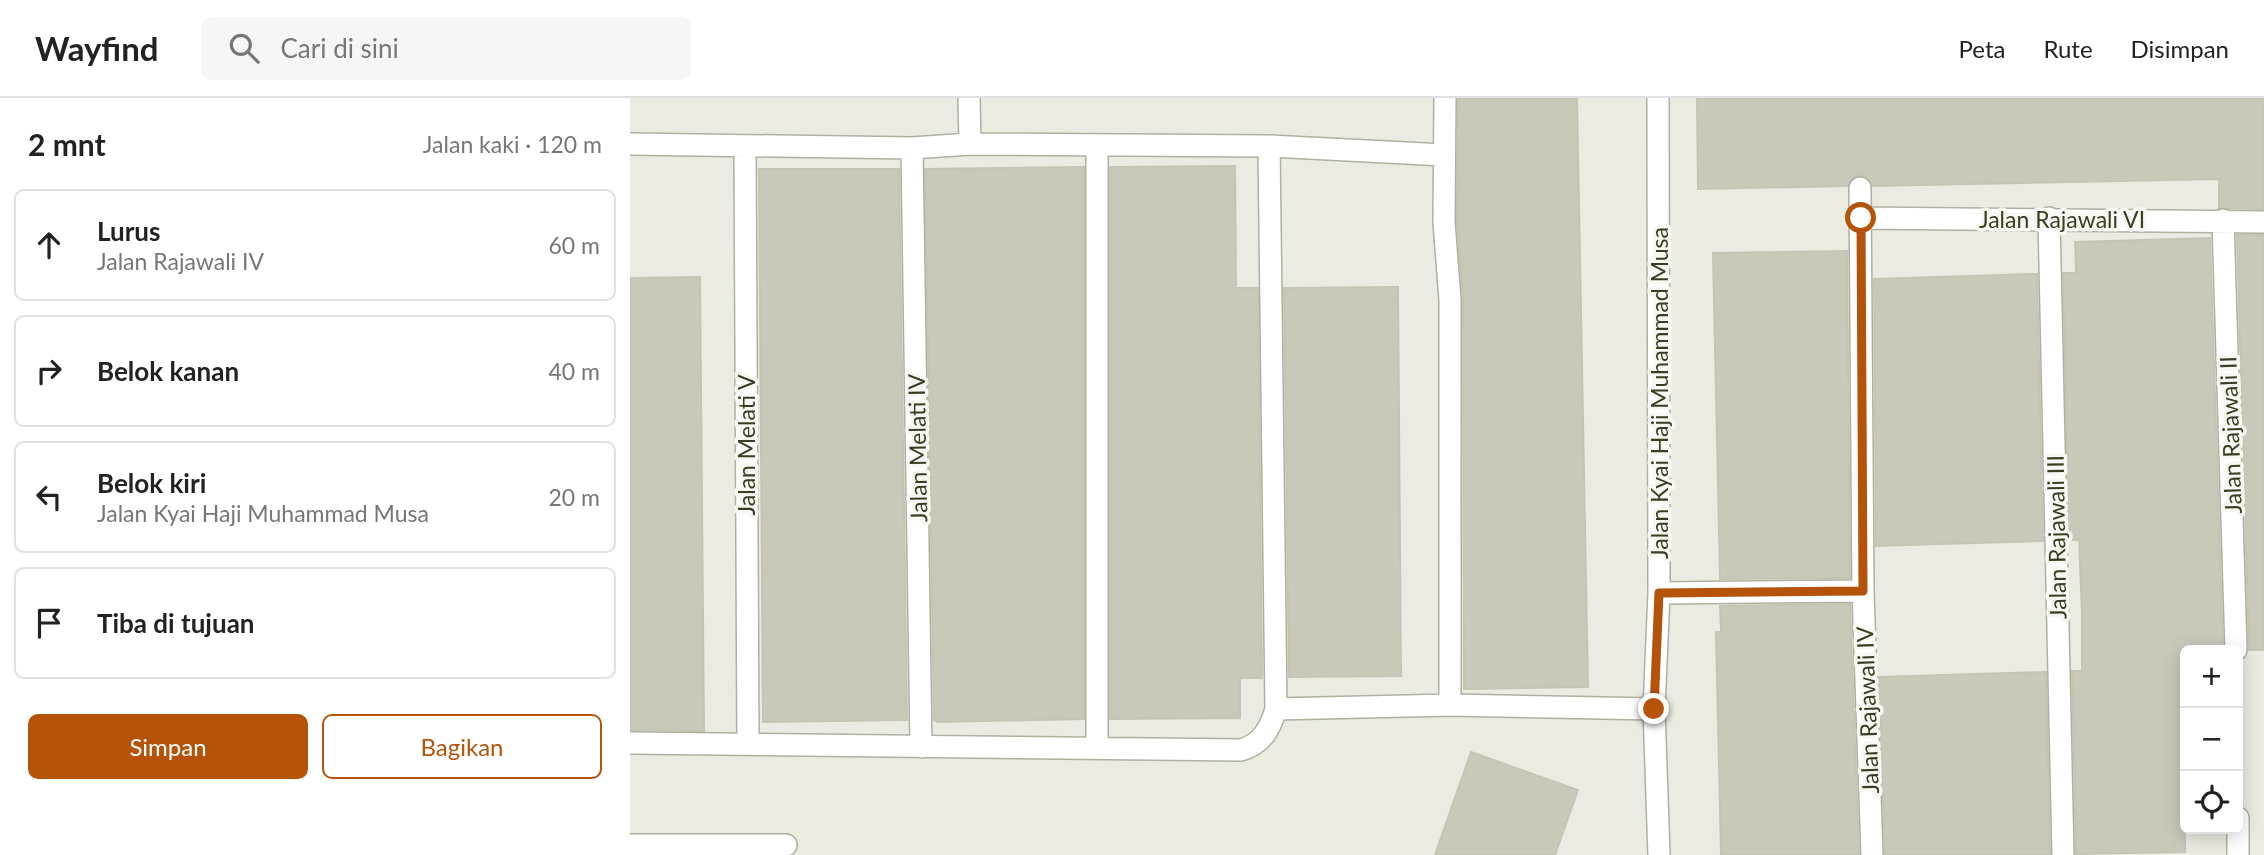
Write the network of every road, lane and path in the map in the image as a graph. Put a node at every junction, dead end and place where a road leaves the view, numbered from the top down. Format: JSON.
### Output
{"nodes":[{"id":1,"x":969,"y":98,"type":"edge"},
{"id":2,"x":1445,"y":98,"type":"edge"},
{"id":3,"x":1658,"y":98,"type":"edge"},
{"id":4,"x":630,"y":144,"type":"edge"},
{"id":5,"x":970,"y":144,"type":"junction"},
{"id":6,"x":1097,"y":145,"type":"junction"},
{"id":7,"x":745,"y":146,"type":"junction"},
{"id":8,"x":1269,"y":146,"type":"junction"},
{"id":9,"x":912,"y":148,"type":"junction"},
{"id":10,"x":1444,"y":155,"type":"junction"},
{"id":11,"x":1860,"y":188,"type":"dead end"},
{"id":12,"x":1861,"y":218,"type":"junction"},
{"id":13,"x":2049,"y":218,"type":"junction"},
{"id":14,"x":2223,"y":220,"type":"junction"},
{"id":15,"x":2264,"y":222,"type":"edge"},
{"id":16,"x":1863,"y":591,"type":"junction"},
{"id":17,"x":1659,"y":593,"type":"junction"},
{"id":18,"x":2236,"y":645,"type":"edge"},
{"id":19,"x":1450,"y":705,"type":"junction"},
{"id":20,"x":1276,"y":709,"type":"junction"},
{"id":21,"x":1654,"y":709,"type":"junction"},
{"id":22,"x":630,"y":743,"type":"edge"},
{"id":23,"x":748,"y":743,"type":"junction"},
{"id":24,"x":921,"y":747,"type":"junction"},
{"id":25,"x":1097,"y":747,"type":"junction"},
{"id":26,"x":2238,"y":834,"type":"edge"},
{"id":27,"x":630,"y":845,"type":"edge"},
{"id":28,"x":786,"y":845,"type":"dead end"},
{"id":29,"x":1660,"y":855,"type":"edge"},
{"id":30,"x":1871,"y":855,"type":"edge"},
{"id":31,"x":2063,"y":855,"type":"edge"},
{"id":32,"x":2238,"y":855,"type":"edge"}],
"edges":[{"from":1,"to":5,"type":"street"},
{"from":2,"to":10,"type":"street"},
{"from":3,"to":17,"type":"street","name":"Jalan Kyai Haji Muhammad Musa"},
{"from":4,"to":7,"type":"street"},
{"from":5,"to":6,"type":"street"},
{"from":5,"to":9,"type":"street"},
{"from":6,"to":8,"type":"street"},
{"from":6,"to":25,"type":"street"},
{"from":7,"to":9,"type":"street"},
{"from":7,"to":23,"type":"street","name":"Jalan Melati V"},
{"from":8,"to":10,"type":"street"},
{"from":8,"to":20,"type":"street"},
{"from":9,"to":24,"type":"street","name":"Jalan Melati IV"},
{"from":10,"to":19,"type":"street"},
{"from":11,"to":12,"type":"street","name":"Jalan Rajawali IV"},
{"from":12,"to":13,"type":"street","name":"Jalan Rajawali VI"},
{"from":12,"to":16,"type":"street","name":"Jalan Rajawali IV"},
{"from":13,"to":14,"type":"street","name":"Jalan Rajawali VI"},
{"from":13,"to":31,"type":"street","name":"Jalan Rajawali III"},
{"from":14,"to":15,"type":"street","name":"Jalan Rajawali VI"},
{"from":14,"to":18,"type":"street","name":"Jalan Rajawali II"},
{"from":16,"to":17,"type":"street"},
{"from":16,"to":30,"type":"street","name":"Jalan Rajawali IV"},
{"from":17,"to":21,"type":"street","name":"Jalan Kyai Haji Muhammad Musa"},
{"from":19,"to":20,"type":"street"},
{"from":19,"to":21,"type":"street"},
{"from":20,"to":25,"type":"street"},
{"from":21,"to":29,"type":"street","name":"Jalan Kyai Haji Muhammad Musa"},
{"from":22,"to":23,"type":"street"},
{"from":23,"to":24,"type":"street"},
{"from":24,"to":25,"type":"street"},
{"from":26,"to":32,"type":"street"},
{"from":27,"to":28,"type":"street"}]}
